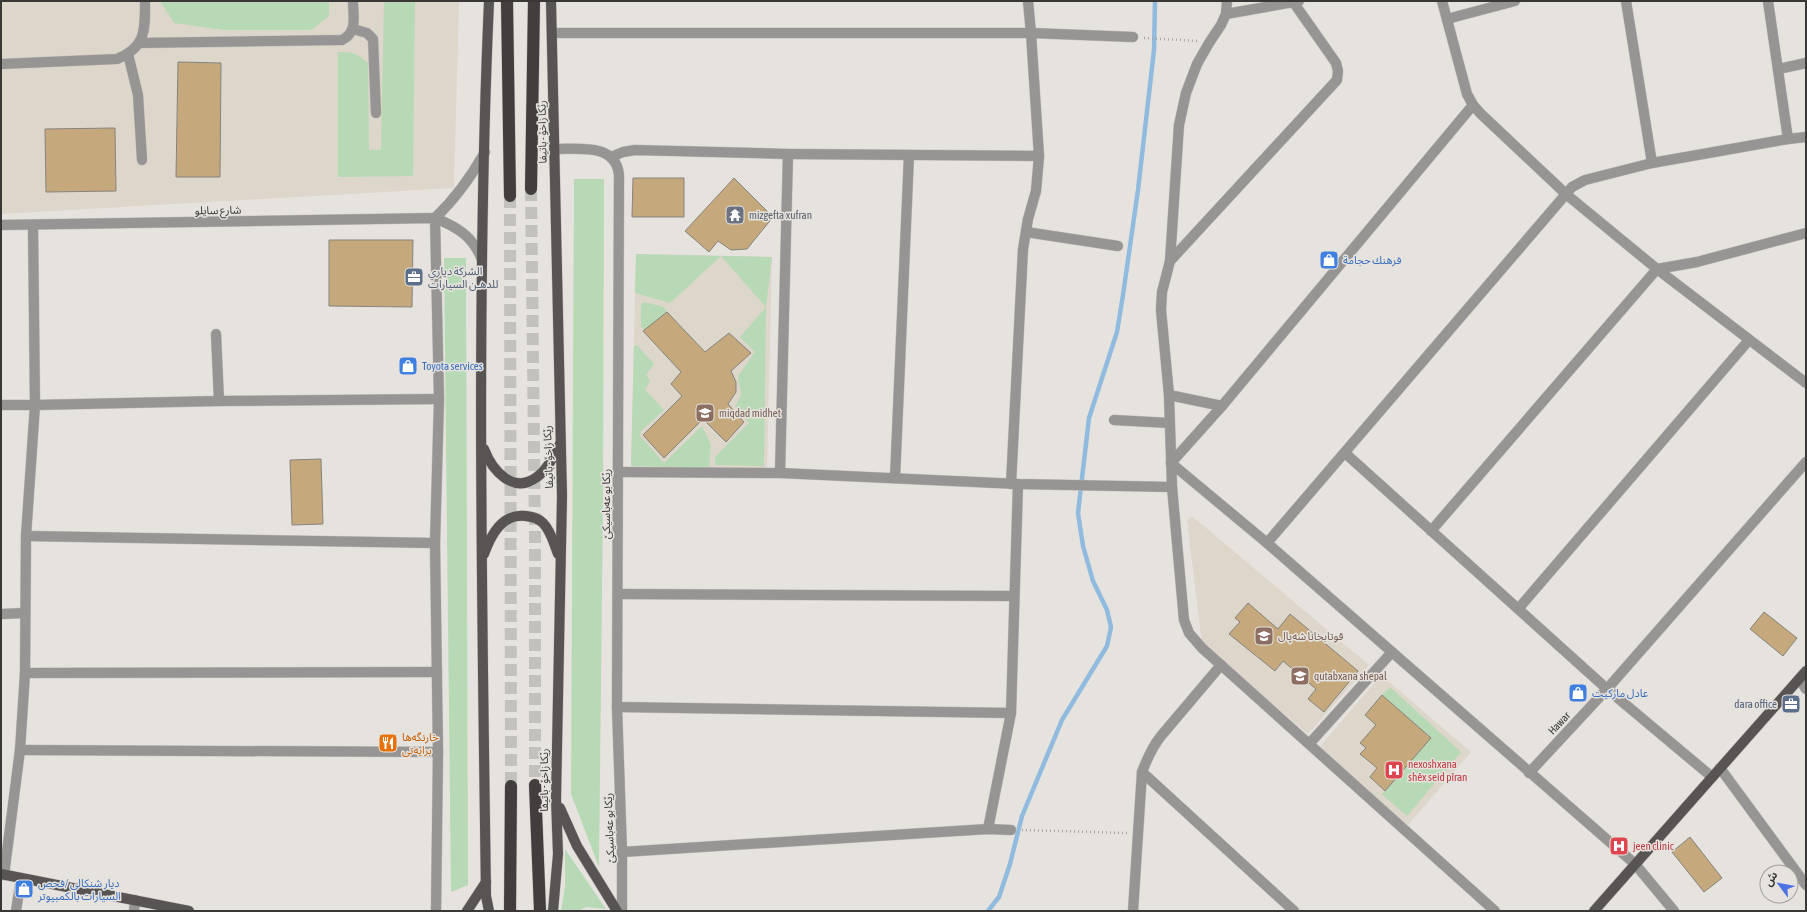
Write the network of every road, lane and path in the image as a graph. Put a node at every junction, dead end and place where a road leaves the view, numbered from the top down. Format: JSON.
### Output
{"nodes":[{"id":1,"x":145,"y":1,"type":"edge"},
{"id":2,"x":353,"y":1,"type":"edge"},
{"id":3,"x":489,"y":1,"type":"edge"},
{"id":4,"x":507,"y":1,"type":"edge"},
{"id":5,"x":534,"y":1,"type":"edge"},
{"id":6,"x":551,"y":1,"type":"edge"},
{"id":7,"x":1028,"y":1,"type":"edge"},
{"id":8,"x":1228,"y":1,"type":"edge"},
{"id":9,"x":1442,"y":1,"type":"edge"},
{"id":10,"x":1515,"y":1,"type":"edge"},
{"id":11,"x":1626,"y":1,"type":"edge"},
{"id":12,"x":1768,"y":1,"type":"edge"},
{"id":13,"x":1297,"y":2,"type":"edge"},
{"id":14,"x":1226,"y":14,"type":"junction"},
{"id":15,"x":1447,"y":19,"type":"junction"},
{"id":16,"x":353,"y":29,"type":"junction"},
{"id":17,"x":553,"y":32,"type":"junction"},
{"id":18,"x":1031,"y":34,"type":"junction"},
{"id":19,"x":1133,"y":37,"type":"dead end"},
{"id":20,"x":1146,"y":38,"type":"dead end"},
{"id":21,"x":1188,"y":40,"type":"dead end"},
{"id":22,"x":139,"y":44,"type":"junction"},
{"id":23,"x":128,"y":54,"type":"junction"},
{"id":24,"x":1806,"y":63,"type":"edge"},
{"id":25,"x":1,"y":64,"type":"edge"},
{"id":26,"x":1778,"y":69,"type":"junction"},
{"id":27,"x":1473,"y":105,"type":"junction"},
{"id":28,"x":376,"y":113,"type":"dead end"},
{"id":29,"x":1806,"y":137,"type":"edge"},
{"id":30,"x":1788,"y":139,"type":"junction"},
{"id":31,"x":555,"y":149,"type":"junction"},
{"id":32,"x":485,"y":151,"type":"junction"},
{"id":33,"x":788,"y":154,"type":"junction"},
{"id":34,"x":611,"y":156,"type":"junction"},
{"id":35,"x":909,"y":156,"type":"junction"},
{"id":36,"x":1038,"y":156,"type":"junction"},
{"id":37,"x":142,"y":160,"type":"dead end"},
{"id":38,"x":1652,"y":163,"type":"junction"},
{"id":39,"x":531,"y":189,"type":"tunnel mouth"},
{"id":40,"x":1567,"y":195,"type":"junction"},
{"id":41,"x":510,"y":196,"type":"tunnel mouth"},
{"id":42,"x":435,"y":218,"type":"junction"},
{"id":43,"x":1,"y":225,"type":"edge"},
{"id":44,"x":33,"y":225,"type":"junction"},
{"id":45,"x":1026,"y":232,"type":"junction"},
{"id":46,"x":1806,"y":233,"type":"edge"},
{"id":47,"x":1118,"y":246,"type":"dead end"},
{"id":48,"x":1170,"y":261,"type":"junction"},
{"id":49,"x":483,"y":262,"type":"junction"},
{"id":50,"x":1656,"y":269,"type":"junction"},
{"id":51,"x":216,"y":334,"type":"dead end"},
{"id":52,"x":1749,"y":340,"type":"junction"},
{"id":53,"x":1806,"y":382,"type":"edge"},
{"id":54,"x":1169,"y":395,"type":"junction"},
{"id":55,"x":439,"y":399,"type":"junction"},
{"id":56,"x":219,"y":401,"type":"junction"},
{"id":57,"x":1,"y":404,"type":"edge"},
{"id":58,"x":35,"y":405,"type":"junction"},
{"id":59,"x":1222,"y":406,"type":"junction"},
{"id":60,"x":1114,"y":420,"type":"dead end"},
{"id":61,"x":1169,"y":423,"type":"junction"},
{"id":62,"x":482,"y":443,"type":"junction"},
{"id":63,"x":560,"y":443,"type":"junction"},
{"id":64,"x":1345,"y":453,"type":"junction"},
{"id":65,"x":1806,"y":462,"type":"edge"},
{"id":66,"x":1170,"y":463,"type":"junction"},
{"id":67,"x":619,"y":472,"type":"junction"},
{"id":68,"x":780,"y":473,"type":"junction"},
{"id":69,"x":895,"y":478,"type":"junction"},
{"id":70,"x":1015,"y":484,"type":"junction"},
{"id":71,"x":1172,"y":487,"type":"junction"},
{"id":72,"x":1431,"y":531,"type":"junction"},
{"id":73,"x":26,"y":536,"type":"junction"},
{"id":74,"x":435,"y":543,"type":"junction"},
{"id":75,"x":1267,"y":543,"type":"junction"},
{"id":76,"x":561,"y":559,"type":"junction"},
{"id":77,"x":481,"y":560,"type":"junction"},
{"id":78,"x":618,"y":594,"type":"junction"},
{"id":79,"x":1014,"y":596,"type":"junction"},
{"id":80,"x":1519,"y":608,"type":"junction"},
{"id":81,"x":25,"y":613,"type":"junction"},
{"id":82,"x":1,"y":614,"type":"edge"},
{"id":83,"x":1392,"y":652,"type":"junction"},
{"id":84,"x":1221,"y":665,"type":"junction"},
{"id":85,"x":437,"y":672,"type":"junction"},
{"id":86,"x":25,"y":674,"type":"junction"},
{"id":87,"x":1803,"y":675,"type":"edge"},
{"id":88,"x":1607,"y":689,"type":"junction"},
{"id":89,"x":1806,"y":689,"type":"edge"},
{"id":90,"x":617,"y":707,"type":"junction"},
{"id":91,"x":1011,"y":713,"type":"junction"},
{"id":92,"x":1310,"y":743,"type":"junction"},
{"id":93,"x":20,"y":750,"type":"junction"},
{"id":94,"x":438,"y":752,"type":"junction"},
{"id":95,"x":1720,"y":768,"type":"junction"},
{"id":96,"x":1142,"y":772,"type":"junction"},
{"id":97,"x":1529,"y":773,"type":"junction"},
{"id":98,"x":1712,"y":777,"type":"junction"},
{"id":99,"x":535,"y":785,"type":"tunnel mouth"},
{"id":100,"x":510,"y":786,"type":"tunnel mouth"},
{"id":101,"x":556,"y":799,"type":"junction"},
{"id":102,"x":988,"y":829,"type":"junction"},
{"id":103,"x":1011,"y":830,"type":"joint"},
{"id":104,"x":1137,"y":833,"type":"junction"},
{"id":105,"x":622,"y":852,"type":"junction"},
{"id":106,"x":1636,"y":864,"type":"junction"},
{"id":107,"x":2,"y":875,"type":"edge"},
{"id":108,"x":21,"y":878,"type":"junction"},
{"id":109,"x":486,"y":882,"type":"junction"},
{"id":110,"x":1806,"y":885,"type":"edge"},
{"id":111,"x":135,"y":900,"type":"junction"},
{"id":112,"x":16,"y":911,"type":"edge"},
{"id":113,"x":134,"y":911,"type":"edge"},
{"id":114,"x":189,"y":911,"type":"edge"},
{"id":115,"x":436,"y":911,"type":"edge"},
{"id":116,"x":466,"y":911,"type":"edge"},
{"id":117,"x":489,"y":911,"type":"edge"},
{"id":118,"x":510,"y":911,"type":"edge"},
{"id":119,"x":540,"y":911,"type":"edge"},
{"id":120,"x":553,"y":911,"type":"edge"},
{"id":121,"x":617,"y":911,"type":"edge"},
{"id":122,"x":622,"y":911,"type":"edge"},
{"id":123,"x":1133,"y":911,"type":"edge"},
{"id":124,"x":1294,"y":911,"type":"edge"},
{"id":125,"x":1495,"y":911,"type":"edge"},
{"id":126,"x":1594,"y":911,"type":"edge"},
{"id":127,"x":1674,"y":911,"type":"edge"}],
"edges":[{"from":1,"to":22,"type":"street"},
{"from":2,"to":16,"type":"street"},
{"from":3,"to":32,"type":"main road"},
{"from":4,"to":41,"type":"highway"},
{"from":5,"to":39,"type":"highway","name":"رێکا زاخۆ - باتیفا"},
{"from":6,"to":17,"type":"main road","name":"رێکا زاخۆ - باتیفا"},
{"from":7,"to":18,"type":"street"},
{"from":8,"to":14,"type":"street"},
{"from":9,"to":15,"type":"street"},
{"from":10,"to":15,"type":"street"},
{"from":11,"to":38,"type":"street"},
{"from":12,"to":26,"type":"street"},
{"from":13,"to":14,"type":"street"},
{"from":13,"to":48,"type":"street"},
{"from":14,"to":48,"type":"street"},
{"from":15,"to":27,"type":"street"},
{"from":16,"to":22,"type":"street"},
{"from":16,"to":28,"type":"street"},
{"from":17,"to":18,"type":"street"},
{"from":17,"to":31,"type":"main road","name":"رێکا زاخۆ - باتیفا"},
{"from":18,"to":19,"type":"street"},
{"from":18,"to":36,"type":"street"},
{"from":20,"to":21,"type":"path"},
{"from":22,"to":23,"type":"street"},
{"from":23,"to":25,"type":"street"},
{"from":23,"to":37,"type":"street"},
{"from":24,"to":26,"type":"street"},
{"from":26,"to":30,"type":"street"},
{"from":27,"to":40,"type":"street"},
{"from":27,"to":59,"type":"street"},
{"from":29,"to":30,"type":"street"},
{"from":30,"to":38,"type":"street"},
{"from":31,"to":34,"type":"street"},
{"from":31,"to":63,"type":"main road","name":"رێکا زاخۆ - باتیفا"},
{"from":32,"to":42,"type":"street"},
{"from":32,"to":49,"type":"main road"},
{"from":33,"to":34,"type":"street"},
{"from":33,"to":35,"type":"street"},
{"from":33,"to":68,"type":"street"},
{"from":34,"to":67,"type":"street","name":"رێكا بو عه‌باسيكێ"},
{"from":35,"to":36,"type":"street"},
{"from":35,"to":69,"type":"street"},
{"from":36,"to":45,"type":"street"},
{"from":38,"to":40,"type":"street"},
{"from":40,"to":50,"type":"street"},
{"from":40,"to":64,"type":"street"},
{"from":42,"to":44,"type":"street","name":"شارع سايلو"},
{"from":42,"to":49,"type":"street","name":"شارع سايلو"},
{"from":42,"to":55,"type":"street"},
{"from":43,"to":44,"type":"street","name":"شارع سايلو"},
{"from":44,"to":58,"type":"street"},
{"from":45,"to":47,"type":"street"},
{"from":45,"to":70,"type":"street"},
{"from":46,"to":50,"type":"street"},
{"from":48,"to":54,"type":"street"},
{"from":49,"to":62,"type":"main road"},
{"from":50,"to":52,"type":"street"},
{"from":50,"to":72,"type":"street"},
{"from":51,"to":56,"type":"street"},
{"from":52,"to":53,"type":"street"},
{"from":52,"to":80,"type":"street"},
{"from":54,"to":59,"type":"street"},
{"from":54,"to":61,"type":"street"},
{"from":55,"to":56,"type":"street"},
{"from":55,"to":74,"type":"street"},
{"from":56,"to":58,"type":"street"},
{"from":57,"to":58,"type":"street"},
{"from":58,"to":73,"type":"street"},
{"from":59,"to":66,"type":"street"},
{"from":60,"to":61,"type":"street"},
{"from":61,"to":66,"type":"street"},
{"from":62,"to":63,"type":"main road"},
{"from":62,"to":77,"type":"main road"},
{"from":63,"to":76,"type":"main road","name":"رێکا زاخۆ - باتیفا"},
{"from":64,"to":72,"type":"street"},
{"from":64,"to":75,"type":"street"},
{"from":65,"to":88,"type":"street","name":"Hawar"},
{"from":66,"to":71,"type":"street"},
{"from":66,"to":75,"type":"street"},
{"from":67,"to":68,"type":"street"},
{"from":67,"to":78,"type":"street","name":"رێكا بو عه‌باسيكێ"},
{"from":68,"to":69,"type":"street"},
{"from":69,"to":70,"type":"street"},
{"from":70,"to":71,"type":"street"},
{"from":70,"to":79,"type":"street"},
{"from":71,"to":84,"type":"street"},
{"from":72,"to":80,"type":"street"},
{"from":73,"to":74,"type":"street"},
{"from":73,"to":81,"type":"street"},
{"from":74,"to":85,"type":"street"},
{"from":75,"to":83,"type":"street"},
{"from":76,"to":77,"type":"main road"},
{"from":76,"to":101,"type":"main road","name":"رێکا زاخۆ - باتیفا"},
{"from":77,"to":109,"type":"main road"},
{"from":78,"to":79,"type":"street"},
{"from":78,"to":90,"type":"street","name":"رێكا بو عه‌باسيكێ"},
{"from":79,"to":91,"type":"street"},
{"from":80,"to":88,"type":"street"},
{"from":81,"to":82,"type":"street"},
{"from":81,"to":86,"type":"street"},
{"from":83,"to":92,"type":"street"},
{"from":83,"to":97,"type":"street"},
{"from":84,"to":92,"type":"street"},
{"from":84,"to":96,"type":"street"},
{"from":85,"to":86,"type":"street"},
{"from":85,"to":94,"type":"street"},
{"from":86,"to":93,"type":"street"},
{"from":87,"to":89,"type":"street"},
{"from":87,"to":95,"type":"main road"},
{"from":88,"to":97,"type":"street","name":"Hawar"},
{"from":88,"to":98,"type":"street"},
{"from":90,"to":91,"type":"street"},
{"from":90,"to":105,"type":"street","name":"رێكا بو عه‌باسيكێ"},
{"from":91,"to":102,"type":"street"},
{"from":92,"to":125,"type":"street"},
{"from":93,"to":94,"type":"street"},
{"from":93,"to":107,"type":"street"},
{"from":94,"to":115,"type":"street"},
{"from":95,"to":98,"type":"main road"},
{"from":95,"to":110,"type":"street"},
{"from":96,"to":104,"type":"street"},
{"from":96,"to":124,"type":"street"},
{"from":97,"to":106,"type":"street"},
{"from":98,"to":106,"type":"main road"},
{"from":99,"to":119,"type":"highway","name":"رێکا زاخۆ - باتیفا"},
{"from":100,"to":118,"type":"highway"},
{"from":101,"to":120,"type":"main road","name":"رێکا زاخۆ - باتیفا"},
{"from":101,"to":121,"type":"main road"},
{"from":102,"to":103,"type":"street"},
{"from":102,"to":105,"type":"street"},
{"from":103,"to":104,"type":"path"},
{"from":104,"to":123,"type":"street"},
{"from":105,"to":122,"type":"street","name":"رێكا بو عه‌باسيكێ"},
{"from":106,"to":126,"type":"main road"},
{"from":106,"to":127,"type":"street"},
{"from":107,"to":108,"type":"main road"},
{"from":108,"to":111,"type":"main road"},
{"from":108,"to":112,"type":"street"},
{"from":109,"to":116,"type":"main road"},
{"from":109,"to":117,"type":"main road"},
{"from":111,"to":113,"type":"street"},
{"from":111,"to":114,"type":"main road"}]}
